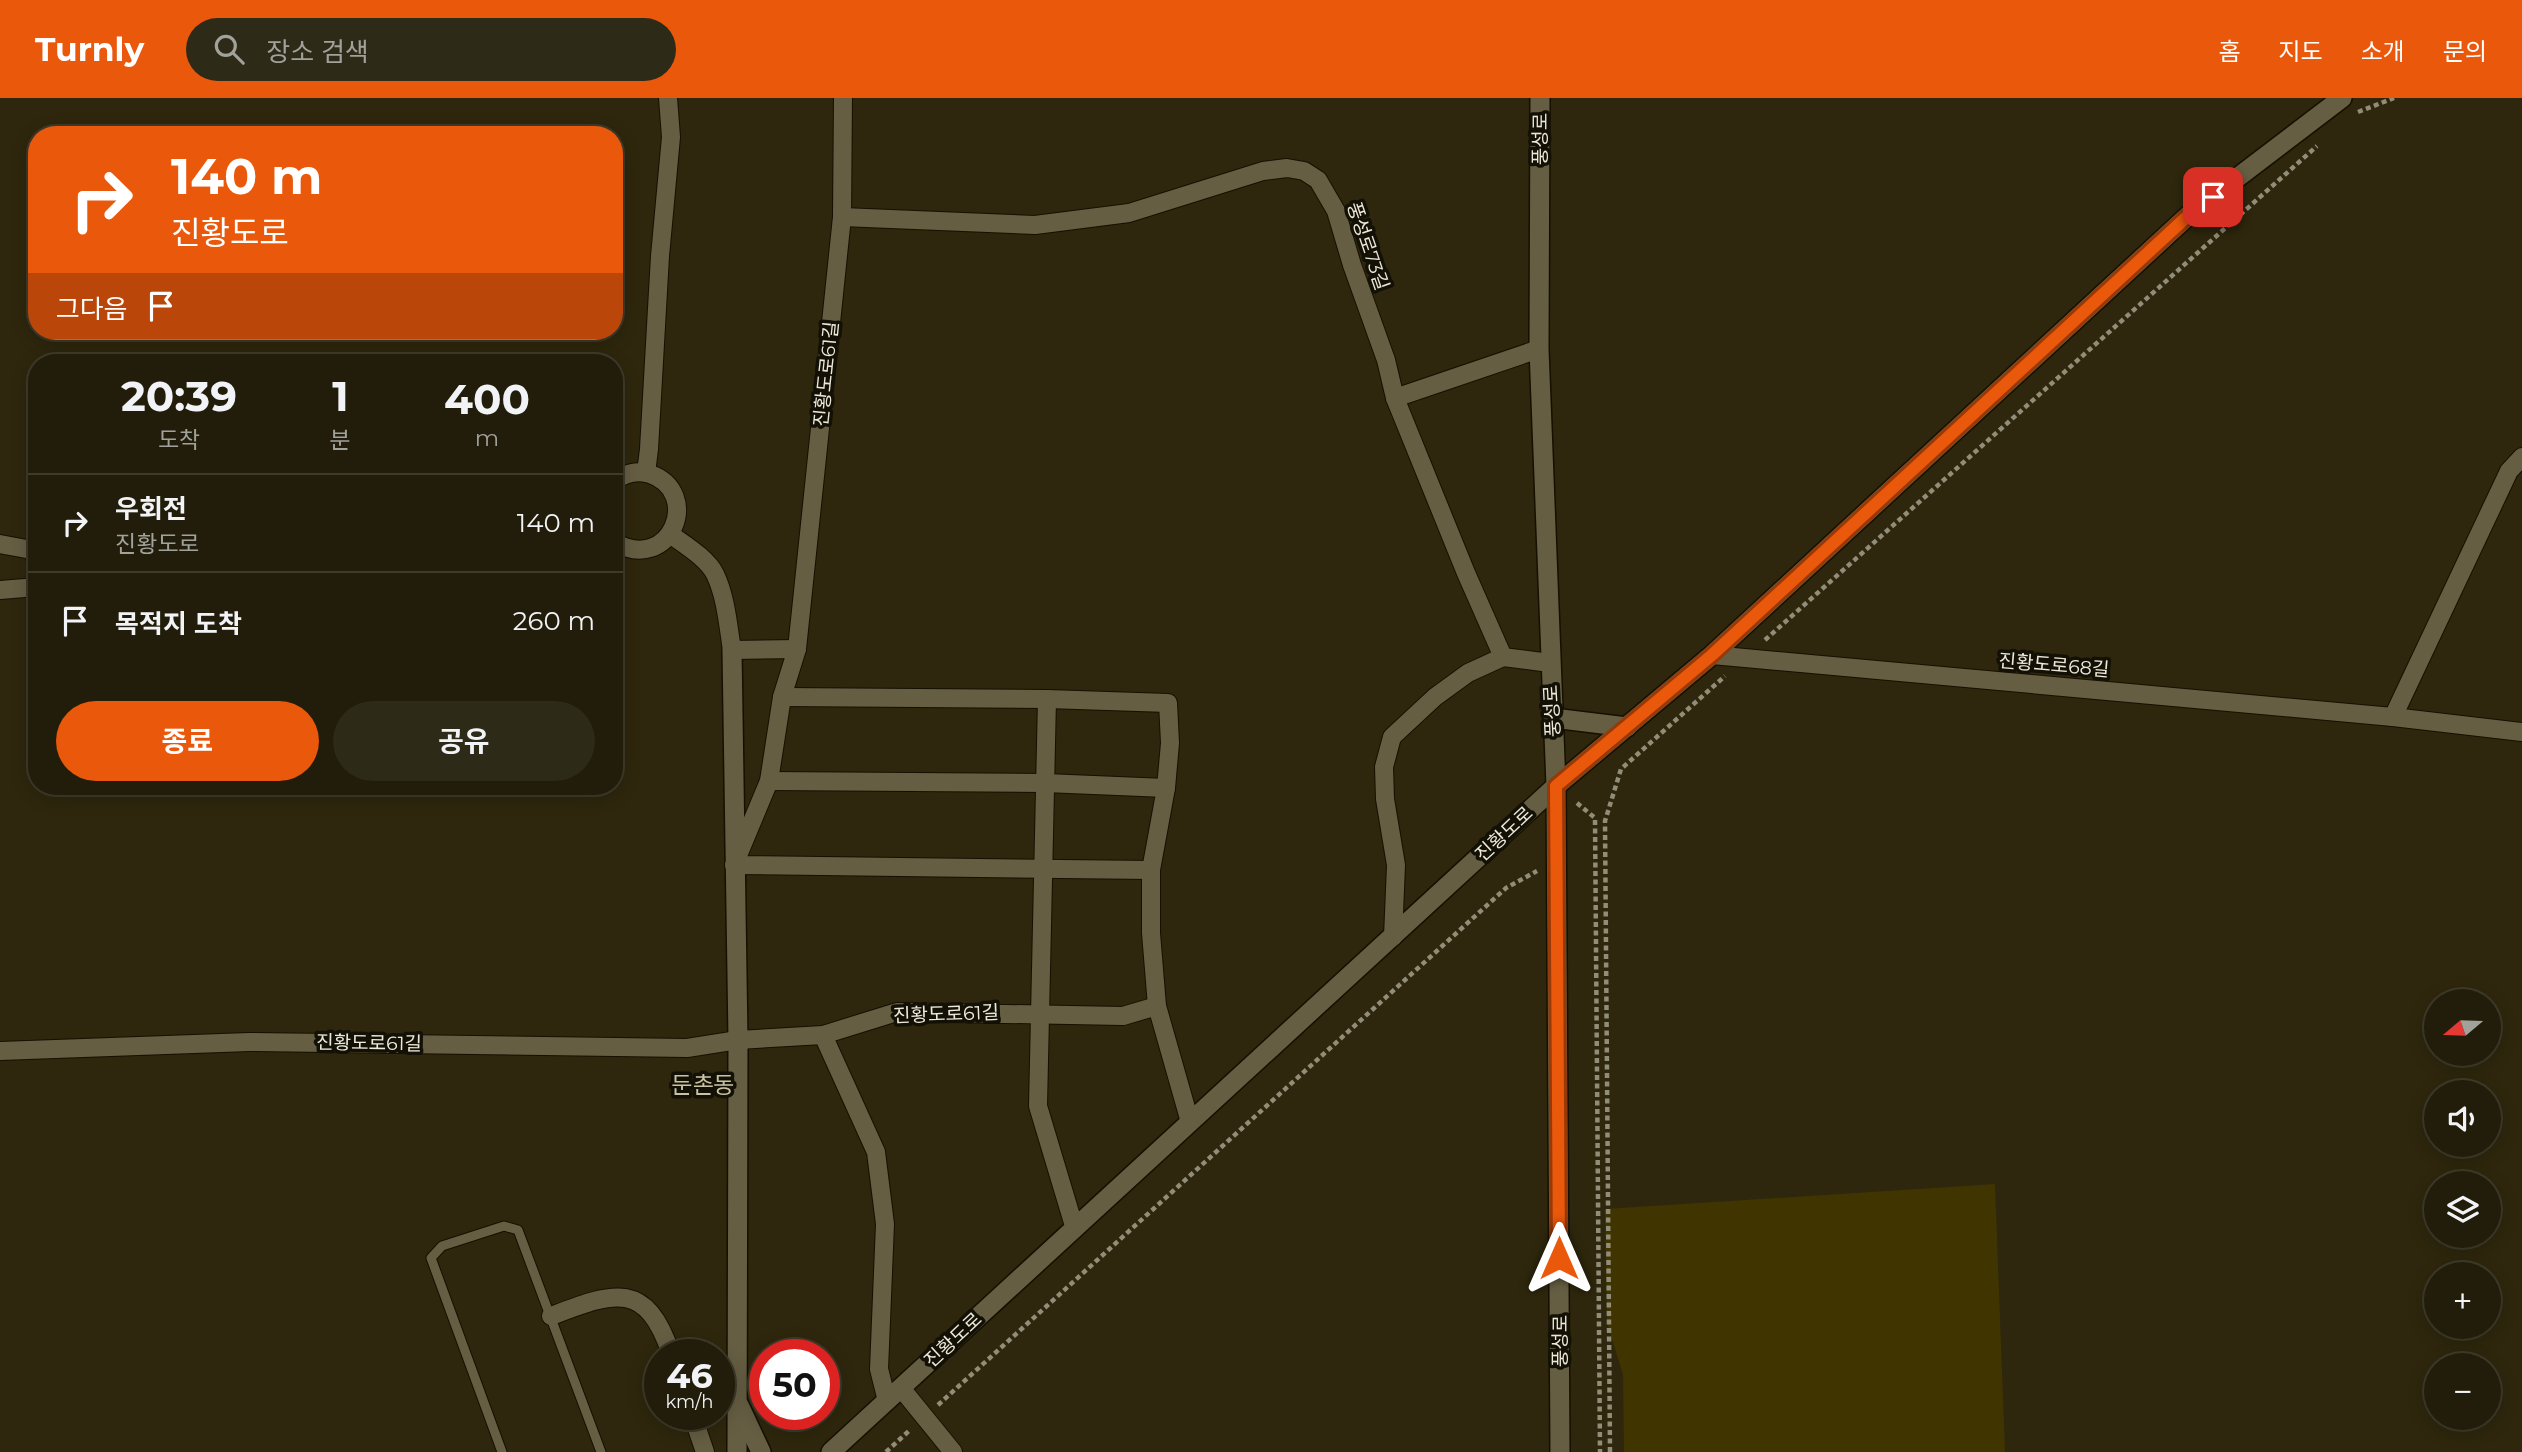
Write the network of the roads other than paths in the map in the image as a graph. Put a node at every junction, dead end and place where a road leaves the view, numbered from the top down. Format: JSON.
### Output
{"nodes":[{"id":1,"x":668,"y":98,"type":"edge"},
{"id":2,"x":843,"y":98,"type":"edge"},
{"id":3,"x":1540,"y":98,"type":"edge"},
{"id":4,"x":2347,"y":106,"type":"edge"},
{"id":5,"x":842,"y":217,"type":"junction"},
{"id":6,"x":1539,"y":349,"type":"junction"},
{"id":7,"x":1395,"y":398,"type":"junction"},
{"id":8,"x":2522,"y":457,"type":"edge"},
{"id":9,"x":646,"y":472,"type":"junction"},
{"id":10,"x":623,"y":477,"type":"edge"},
{"id":11,"x":670,"y":534,"type":"junction"},
{"id":12,"x":0,"y":544,"type":"edge"},
{"id":13,"x":623,"y":547,"type":"edge"},
{"id":14,"x":28,"y":549,"type":"edge"},
{"id":15,"x":28,"y":587,"type":"edge"},
{"id":16,"x":0,"y":590,"type":"edge"},
{"id":17,"x":797,"y":649,"type":"junction"},
{"id":18,"x":732,"y":650,"type":"junction"},
{"id":19,"x":1712,"y":655,"type":"junction"},
{"id":20,"x":1503,"y":657,"type":"junction"},
{"id":21,"x":1550,"y":663,"type":"junction"},
{"id":22,"x":782,"y":697,"type":"junction"},
{"id":23,"x":1046,"y":699,"type":"junction"},
{"id":24,"x":2393,"y":717,"type":"junction"},
{"id":25,"x":1553,"y":718,"type":"junction"},
{"id":26,"x":1627,"y":727,"type":"junction"},
{"id":27,"x":2522,"y":732,"type":"edge"},
{"id":28,"x":769,"y":781,"type":"junction"},
{"id":29,"x":1045,"y":783,"type":"junction"},
{"id":30,"x":1556,"y":786,"type":"junction"},
{"id":31,"x":1166,"y":788,"type":"junction"},
{"id":32,"x":734,"y":865,"type":"junction"},
{"id":33,"x":1044,"y":870,"type":"junction"},
{"id":34,"x":1151,"y":870,"type":"junction"},
{"id":35,"x":1393,"y":937,"type":"junction"},
{"id":36,"x":1157,"y":1006,"type":"junction"},
{"id":37,"x":1040,"y":1013,"type":"junction"},
{"id":38,"x":823,"y":1035,"type":"junction"},
{"id":39,"x":738,"y":1040,"type":"junction"},
{"id":40,"x":0,"y":1051,"type":"edge"},
{"id":41,"x":1190,"y":1122,"type":"junction"},
{"id":42,"x":1074,"y":1226,"type":"junction"},
{"id":43,"x":551,"y":1316,"type":"junction"},
{"id":44,"x":666,"y":1339,"type":"edge"},
{"id":45,"x":894,"y":1395,"type":"junction"},
{"id":46,"x":736,"y":1397,"type":"junction"},
{"id":47,"x":697,"y":1430,"type":"edge"},
{"id":48,"x":502,"y":1452,"type":"edge"},
{"id":49,"x":601,"y":1452,"type":"edge"},
{"id":50,"x":705,"y":1452,"type":"edge"},
{"id":51,"x":737,"y":1452,"type":"edge"},
{"id":52,"x":761,"y":1452,"type":"edge"},
{"id":53,"x":831,"y":1452,"type":"edge"},
{"id":54,"x":953,"y":1452,"type":"edge"},
{"id":55,"x":1560,"y":1452,"type":"edge"}],
"edges":[{"from":1,"to":9,"type":"street"},
{"from":2,"to":5,"type":"street","name":"진황도로61길"},
{"from":3,"to":6,"type":"street","name":"풍성로"},
{"from":4,"to":19,"type":"street","name":"진황도로"},
{"from":5,"to":7,"type":"street","name":"풍성로73길"},
{"from":5,"to":17,"type":"street","name":"진황도로61길"},
{"from":6,"to":7,"type":"street"},
{"from":6,"to":21,"type":"street","name":"풍성로"},
{"from":7,"to":20,"type":"street","name":"풍성로73길"},
{"from":8,"to":24,"type":"street"},
{"from":9,"to":10,"type":"street"},
{"from":9,"to":11,"type":"street"},
{"from":11,"to":13,"type":"street"},
{"from":11,"to":18,"type":"street"},
{"from":12,"to":14,"type":"street"},
{"from":15,"to":16,"type":"street"},
{"from":17,"to":18,"type":"street"},
{"from":17,"to":22,"type":"street","name":"진황도로61길"},
{"from":18,"to":32,"type":"street","name":"진황도로61길"},
{"from":19,"to":24,"type":"street","name":"진황도로68길"},
{"from":19,"to":26,"type":"street","name":"진황도로"},
{"from":20,"to":21,"type":"street"},
{"from":20,"to":35,"type":"street"},
{"from":21,"to":25,"type":"street","name":"풍성로"},
{"from":22,"to":23,"type":"street"},
{"from":22,"to":28,"type":"street","name":"진황도로61길"},
{"from":23,"to":29,"type":"street"},
{"from":23,"to":31,"type":"street"},
{"from":24,"to":27,"type":"street","name":"진황도로68길"},
{"from":25,"to":26,"type":"street"},
{"from":25,"to":30,"type":"street","name":"풍성로"},
{"from":26,"to":30,"type":"street","name":"진황도로"},
{"from":28,"to":29,"type":"street"},
{"from":28,"to":32,"type":"street","name":"진황도로61길"},
{"from":29,"to":31,"type":"street"},
{"from":29,"to":33,"type":"street"},
{"from":30,"to":35,"type":"street","name":"진황도로"},
{"from":30,"to":55,"type":"street","name":"풍성로"},
{"from":31,"to":34,"type":"street"},
{"from":32,"to":33,"type":"street"},
{"from":32,"to":39,"type":"street","name":"진황도로61길"},
{"from":33,"to":34,"type":"street"},
{"from":33,"to":37,"type":"street"},
{"from":34,"to":36,"type":"street"},
{"from":35,"to":41,"type":"street","name":"진황도로"},
{"from":36,"to":37,"type":"street","name":"진황도로61길"},
{"from":36,"to":41,"type":"street"},
{"from":37,"to":38,"type":"street","name":"진황도로61길"},
{"from":37,"to":42,"type":"street"},
{"from":38,"to":39,"type":"street","name":"진황도로61길"},
{"from":38,"to":45,"type":"street"},
{"from":39,"to":40,"type":"street","name":"진황도로61길"},
{"from":39,"to":46,"type":"street","name":"진황도로61길"},
{"from":41,"to":42,"type":"street","name":"진황도로"},
{"from":42,"to":45,"type":"street","name":"진황도로"},
{"from":43,"to":44,"type":"street"},
{"from":43,"to":48,"type":"lane"},
{"from":43,"to":49,"type":"lane"},
{"from":45,"to":53,"type":"street","name":"진황도로"},
{"from":45,"to":54,"type":"street"},
{"from":46,"to":51,"type":"street","name":"진황도로61길"},
{"from":46,"to":52,"type":"street"},
{"from":47,"to":50,"type":"street"}]}
